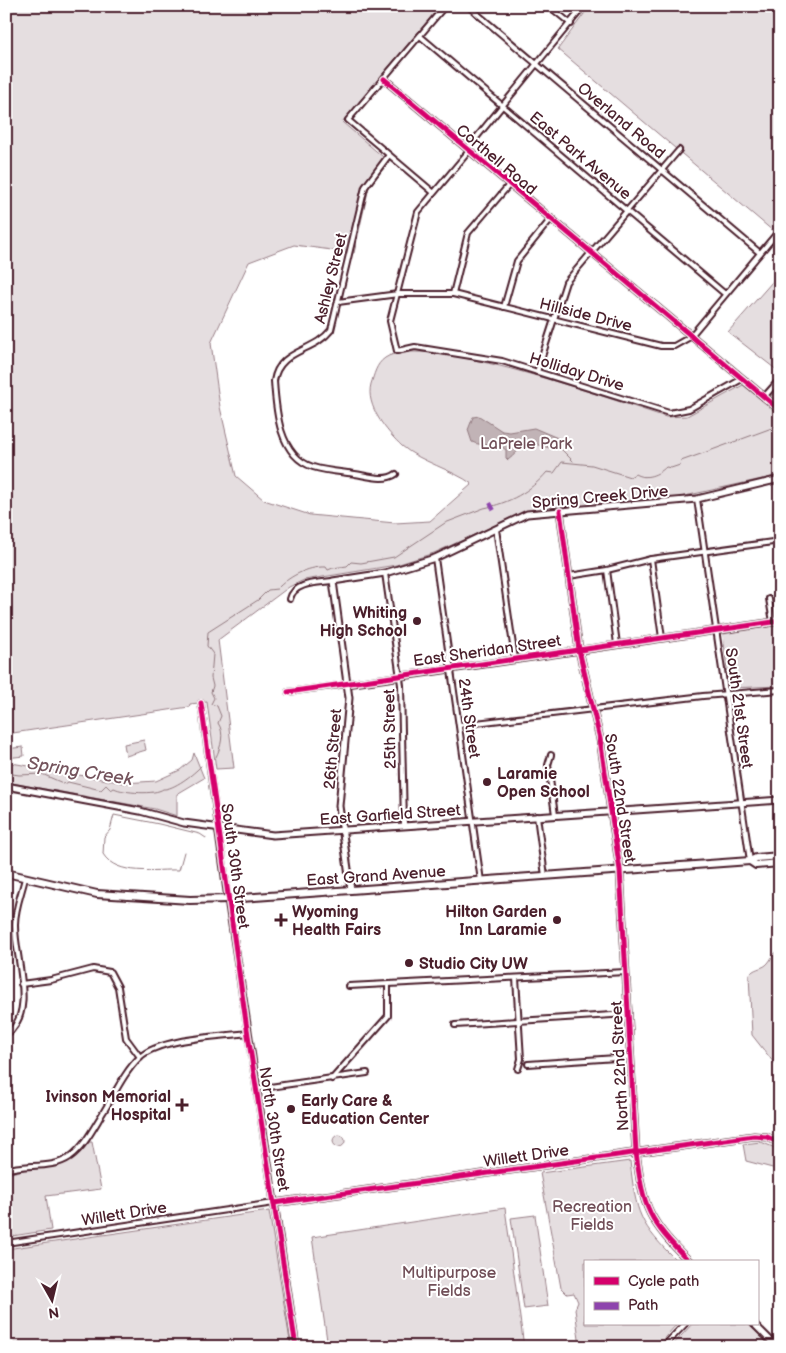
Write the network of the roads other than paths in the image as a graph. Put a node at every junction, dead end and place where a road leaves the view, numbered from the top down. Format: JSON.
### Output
{"nodes":[{"id":1,"x":445,"y":6,"type":"edge"},
{"id":2,"x":468,"y":6,"type":"edge"},
{"id":3,"x":549,"y":6,"type":"edge"},
{"id":4,"x":584,"y":6,"type":"edge"},
{"id":5,"x":571,"y":24,"type":"junction"},
{"id":6,"x":420,"y":36,"type":"junction"},
{"id":7,"x":538,"y":65,"type":"junction"},
{"id":8,"x":384,"y":79,"type":"junction"},
{"id":9,"x":503,"y":106,"type":"junction"},
{"id":10,"x":468,"y":150,"type":"junction"},
{"id":11,"x":679,"y":150,"type":"dead end"},
{"id":12,"x":389,"y":155,"type":"junction"},
{"id":13,"x":662,"y":169,"type":"junction"},
{"id":14,"x":509,"y":185,"type":"junction"},
{"id":15,"x":433,"y":192,"type":"junction"},
{"id":16,"x":627,"y":210,"type":"junction"},
{"id":17,"x":550,"y":220,"type":"junction"},
{"id":18,"x":777,"y":233,"type":"dead end"},
{"id":19,"x":760,"y":253,"type":"junction"},
{"id":20,"x":591,"y":254,"type":"junction"},
{"id":21,"x":398,"y":294,"type":"junction"},
{"id":22,"x":453,"y":294,"type":"junction"},
{"id":23,"x":725,"y":294,"type":"junction"},
{"id":24,"x":338,"y":302,"type":"junction"},
{"id":25,"x":504,"y":307,"type":"junction"},
{"id":26,"x":556,"y":320,"type":"junction"},
{"id":27,"x":690,"y":337,"type":"junction"},
{"id":28,"x":538,"y":372,"type":"junction"},
{"id":29,"x":742,"y":379,"type":"junction"},
{"id":30,"x":780,"y":379,"type":"edge"},
{"id":31,"x":764,"y":397,"type":"junction"},
{"id":32,"x":780,"y":410,"type":"edge"},
{"id":33,"x":396,"y":474,"type":"dead end"},
{"id":34,"x":780,"y":479,"type":"edge"},
{"id":35,"x":697,"y":499,"type":"junction"},
{"id":36,"x":560,"y":511,"type":"junction"},
{"id":37,"x":496,"y":529,"type":"junction"},
{"id":38,"x":780,"y":541,"type":"edge"},
{"id":39,"x":705,"y":552,"type":"junction"},
{"id":40,"x":435,"y":558,"type":"junction"},
{"id":41,"x":651,"y":559,"type":"junction"},
{"id":42,"x":607,"y":570,"type":"junction"},
{"id":43,"x":385,"y":573,"type":"junction"},
{"id":44,"x":569,"y":576,"type":"junction"},
{"id":45,"x":332,"y":581,"type":"junction"},
{"id":46,"x":290,"y":599,"type":"dead end"},
{"id":47,"x":769,"y":599,"type":"dead end"},
{"id":48,"x":780,"y":621,"type":"edge"},
{"id":49,"x":773,"y":622,"type":"junction"},
{"id":50,"x":716,"y":630,"type":"junction"},
{"id":51,"x":662,"y":638,"type":"junction"},
{"id":52,"x":617,"y":644,"type":"junction"},
{"id":53,"x":580,"y":650,"type":"junction"},
{"id":54,"x":515,"y":659,"type":"junction"},
{"id":55,"x":451,"y":668,"type":"junction"},
{"id":56,"x":400,"y":676,"type":"junction"},
{"id":57,"x":347,"y":684,"type":"junction"},
{"id":58,"x":780,"y":690,"type":"edge"},
{"id":59,"x":288,"y":692,"type":"dead end"},
{"id":60,"x":726,"y":694,"type":"junction"},
{"id":61,"x":201,"y":703,"type":"dead end"},
{"id":62,"x":593,"y":708,"type":"junction"},
{"id":63,"x":458,"y":725,"type":"junction"},
{"id":64,"x":551,"y":755,"type":"dead end"},
{"id":65,"x":6,"y":786,"type":"edge"},
{"id":66,"x":780,"y":800,"type":"edge"},
{"id":67,"x":741,"y":802,"type":"junction"},
{"id":68,"x":611,"y":811,"type":"junction"},
{"id":69,"x":555,"y":815,"type":"junction"},
{"id":70,"x":537,"y":816,"type":"junction"},
{"id":71,"x":472,"y":820,"type":"junction"},
{"id":72,"x":404,"y":825,"type":"junction"},
{"id":73,"x":218,"y":828,"type":"junction"},
{"id":74,"x":342,"y":830,"type":"junction"},
{"id":75,"x":780,"y":856,"type":"edge"},
{"id":76,"x":750,"y":861,"type":"junction"},
{"id":77,"x":780,"y":863,"type":"edge"},
{"id":78,"x":620,"y":870,"type":"junction"},
{"id":79,"x":6,"y":873,"type":"edge"},
{"id":80,"x":545,"y":876,"type":"junction"},
{"id":81,"x":25,"y":878,"type":"junction"},
{"id":82,"x":481,"y":881,"type":"junction"},
{"id":83,"x":351,"y":890,"type":"junction"},
{"id":84,"x":228,"y":899,"type":"junction"},
{"id":85,"x":626,"y":972,"type":"junction"},
{"id":86,"x":516,"y":978,"type":"junction"},
{"id":87,"x":21,"y":984,"type":"junction"},
{"id":88,"x":388,"y":985,"type":"junction"},
{"id":89,"x":349,"y":986,"type":"dead end"},
{"id":90,"x":628,"y":1014,"type":"junction"},
{"id":91,"x":519,"y":1021,"type":"junction"},
{"id":92,"x":455,"y":1025,"type":"dead end"},
{"id":93,"x":248,"y":1033,"type":"junction"},
{"id":94,"x":6,"y":1035,"type":"edge"},
{"id":95,"x":140,"y":1058,"type":"junction"},
{"id":96,"x":630,"y":1058,"type":"junction"},
{"id":97,"x":528,"y":1064,"type":"dead end"},
{"id":98,"x":518,"y":1069,"type":"dead end"},
{"id":99,"x":368,"y":1073,"type":"dead end"},
{"id":100,"x":332,"y":1079,"type":"junction"},
{"id":101,"x":256,"y":1089,"type":"junction"},
{"id":102,"x":780,"y":1143,"type":"edge"},
{"id":103,"x":636,"y":1152,"type":"junction"},
{"id":104,"x":6,"y":1170,"type":"edge"},
{"id":105,"x":274,"y":1203,"type":"junction"},
{"id":106,"x":6,"y":1243,"type":"edge"},
{"id":107,"x":688,"y":1260,"type":"edge"},
{"id":108,"x":683,"y":1326,"type":"edge"},
{"id":109,"x":756,"y":1326,"type":"edge"},
{"id":110,"x":296,"y":1347,"type":"edge"},
{"id":111,"x":663,"y":1347,"type":"edge"},
{"id":112,"x":777,"y":1347,"type":"edge"}],
"edges":[{"from":1,"to":6,"type":"street"},
{"from":2,"to":7,"type":"street","name":"Overland Road"},
{"from":3,"to":5,"type":"street"},
{"from":4,"to":5,"type":"street"},
{"from":5,"to":7,"type":"street"},
{"from":6,"to":8,"type":"street"},
{"from":6,"to":9,"type":"street","name":"East Park Avenue"},
{"from":7,"to":9,"type":"street"},
{"from":7,"to":13,"type":"street","name":"Overland Road"},
{"from":8,"to":10,"type":"street","name":"Corthell Road"},
{"from":8,"to":12,"type":"street"},
{"from":9,"to":10,"type":"street"},
{"from":9,"to":16,"type":"street","name":"East Park Avenue"},
{"from":10,"to":14,"type":"street","name":"Corthell Road"},
{"from":10,"to":15,"type":"street"},
{"from":11,"to":13,"type":"street"},
{"from":12,"to":15,"type":"street"},
{"from":12,"to":24,"type":"street","name":"Ashley Street"},
{"from":13,"to":16,"type":"street"},
{"from":13,"to":19,"type":"street","name":"Overland Road"},
{"from":14,"to":17,"type":"street","name":"Corthell Road"},
{"from":14,"to":22,"type":"street"},
{"from":15,"to":21,"type":"street"},
{"from":16,"to":20,"type":"street"},
{"from":16,"to":23,"type":"street","name":"East Park Avenue"},
{"from":17,"to":20,"type":"street","name":"Corthell Road"},
{"from":17,"to":25,"type":"street"},
{"from":18,"to":19,"type":"street","name":"Hillside Drive"},
{"from":19,"to":23,"type":"street","name":"Hillside Drive"},
{"from":20,"to":26,"type":"street"},
{"from":20,"to":27,"type":"street","name":"Corthell Road"},
{"from":21,"to":22,"type":"street","name":"Hillside Drive"},
{"from":21,"to":24,"type":"street","name":"Hillside Drive"},
{"from":21,"to":28,"type":"street","name":"Holliday Drive"},
{"from":22,"to":25,"type":"street","name":"Hillside Drive"},
{"from":23,"to":27,"type":"street","name":"Hillside Drive"},
{"from":24,"to":33,"type":"street","name":"Ashley Street"},
{"from":25,"to":26,"type":"street","name":"Hillside Drive"},
{"from":26,"to":27,"type":"street","name":"Hillside Drive"},
{"from":26,"to":28,"type":"street"},
{"from":27,"to":29,"type":"street","name":"Corthell Road"},
{"from":28,"to":29,"type":"street","name":"Holliday Drive"},
{"from":29,"to":31,"type":"street","name":"Corthell Road"},
{"from":30,"to":31,"type":"street"},
{"from":31,"to":32,"type":"street","name":"Corthell Road"},
{"from":34,"to":35,"type":"street","name":"Spring Creek Drive"},
{"from":35,"to":36,"type":"street","name":"Spring Creek Drive"},
{"from":35,"to":39,"type":"street","name":"South 21st Street"},
{"from":36,"to":37,"type":"street","name":"Spring Creek Drive"},
{"from":36,"to":44,"type":"street","name":"South 22nd Street"},
{"from":37,"to":40,"type":"street","name":"Spring Creek Drive"},
{"from":37,"to":54,"type":"street"},
{"from":38,"to":39,"type":"street"},
{"from":39,"to":41,"type":"street"},
{"from":39,"to":50,"type":"street","name":"South 21st Street"},
{"from":40,"to":43,"type":"street","name":"Spring Creek Drive"},
{"from":40,"to":55,"type":"street","name":"24th Street"},
{"from":41,"to":42,"type":"street"},
{"from":41,"to":51,"type":"street"},
{"from":42,"to":44,"type":"street"},
{"from":42,"to":52,"type":"street"},
{"from":43,"to":45,"type":"street","name":"Spring Creek Drive"},
{"from":43,"to":56,"type":"street","name":"25th Street"},
{"from":44,"to":53,"type":"street","name":"South 22nd Street"},
{"from":45,"to":46,"type":"street","name":"Spring Creek Drive"},
{"from":45,"to":57,"type":"street","name":"26th Street"},
{"from":47,"to":49,"type":"street"},
{"from":48,"to":49,"type":"street","name":"East Sheridan Street"},
{"from":49,"to":50,"type":"street","name":"East Sheridan Street"},
{"from":50,"to":51,"type":"street","name":"East Sheridan Street"},
{"from":50,"to":60,"type":"street","name":"South 21st Street"},
{"from":51,"to":52,"type":"street","name":"East Sheridan Street"},
{"from":52,"to":53,"type":"street","name":"East Sheridan Street"},
{"from":53,"to":54,"type":"street","name":"East Sheridan Street"},
{"from":53,"to":62,"type":"street","name":"South 22nd Street"},
{"from":54,"to":55,"type":"street","name":"East Sheridan Street"},
{"from":55,"to":56,"type":"street","name":"East Sheridan Street"},
{"from":55,"to":63,"type":"street","name":"24th Street"},
{"from":56,"to":57,"type":"street","name":"East Sheridan Street"},
{"from":56,"to":72,"type":"street","name":"25th Street"},
{"from":57,"to":59,"type":"street","name":"East Sheridan Street"},
{"from":57,"to":74,"type":"street","name":"26th Street"},
{"from":58,"to":60,"type":"street"},
{"from":60,"to":62,"type":"street"},
{"from":60,"to":67,"type":"street","name":"South 21st Street"},
{"from":61,"to":73,"type":"street","name":"South 30th Street"},
{"from":62,"to":63,"type":"street"},
{"from":62,"to":68,"type":"street","name":"South 22nd Street"},
{"from":63,"to":71,"type":"street","name":"24th Street"},
{"from":64,"to":69,"type":"street"},
{"from":65,"to":73,"type":"street","name":"East Garfield Street"},
{"from":66,"to":67,"type":"street","name":"East Garfield Street"},
{"from":67,"to":68,"type":"street","name":"East Garfield Street"},
{"from":67,"to":76,"type":"street","name":"South 21st Street"},
{"from":68,"to":69,"type":"street","name":"East Garfield Street"},
{"from":68,"to":78,"type":"street","name":"South 22nd Street"},
{"from":69,"to":70,"type":"street","name":"East Garfield Street"},
{"from":70,"to":71,"type":"street","name":"East Garfield Street"},
{"from":70,"to":80,"type":"street"},
{"from":71,"to":72,"type":"street","name":"East Garfield Street"},
{"from":71,"to":82,"type":"street","name":"24th Street"},
{"from":72,"to":74,"type":"street","name":"East Garfield Street"},
{"from":73,"to":74,"type":"street","name":"East Garfield Street"},
{"from":73,"to":84,"type":"street","name":"South 30th Street"},
{"from":74,"to":83,"type":"street","name":"26th Street"},
{"from":75,"to":76,"type":"main road","name":"East Grand Avenue"},
{"from":76,"to":77,"type":"main road","name":"East Grand Avenue"},
{"from":76,"to":78,"type":"main road","name":"East Grand Avenue"},
{"from":78,"to":80,"type":"main road","name":"East Grand Avenue"},
{"from":78,"to":85,"type":"street","name":"South 22nd Street"},
{"from":79,"to":81,"type":"main road","name":"East Grand Avenue"},
{"from":80,"to":82,"type":"main road","name":"East Grand Avenue"},
{"from":81,"to":84,"type":"main road","name":"East Grand Avenue"},
{"from":81,"to":87,"type":"street"},
{"from":82,"to":83,"type":"main road","name":"East Grand Avenue"},
{"from":83,"to":84,"type":"main road","name":"East Grand Avenue"},
{"from":84,"to":93,"type":"main road","name":"South 30th Street"},
{"from":85,"to":86,"type":"street"},
{"from":85,"to":90,"type":"street","name":"North 22nd Street"},
{"from":86,"to":88,"type":"street"},
{"from":86,"to":91,"type":"street"},
{"from":87,"to":94,"type":"street"},
{"from":87,"to":95,"type":"street"},
{"from":88,"to":89,"type":"street"},
{"from":88,"to":100,"type":"street"},
{"from":90,"to":91,"type":"street"},
{"from":90,"to":96,"type":"street","name":"North 22nd Street"},
{"from":91,"to":92,"type":"street"},
{"from":91,"to":98,"type":"street"},
{"from":93,"to":95,"type":"street"},
{"from":93,"to":101,"type":"main road","name":"North 30th Street"},
{"from":95,"to":104,"type":"street"},
{"from":96,"to":97,"type":"street"},
{"from":96,"to":103,"type":"street","name":"North 22nd Street"},
{"from":99,"to":100,"type":"street"},
{"from":100,"to":101,"type":"street"},
{"from":101,"to":105,"type":"main road","name":"North 30th Street"},
{"from":102,"to":103,"type":"street","name":"Willett Drive"},
{"from":103,"to":105,"type":"street","name":"Willett Drive"},
{"from":103,"to":107,"type":"street","name":"North 22nd Street"},
{"from":105,"to":106,"type":"street","name":"Willett Drive"},
{"from":105,"to":110,"type":"main road","name":"North 30th Street"},
{"from":108,"to":111,"type":"street"},
{"from":109,"to":112,"type":"street"}]}
